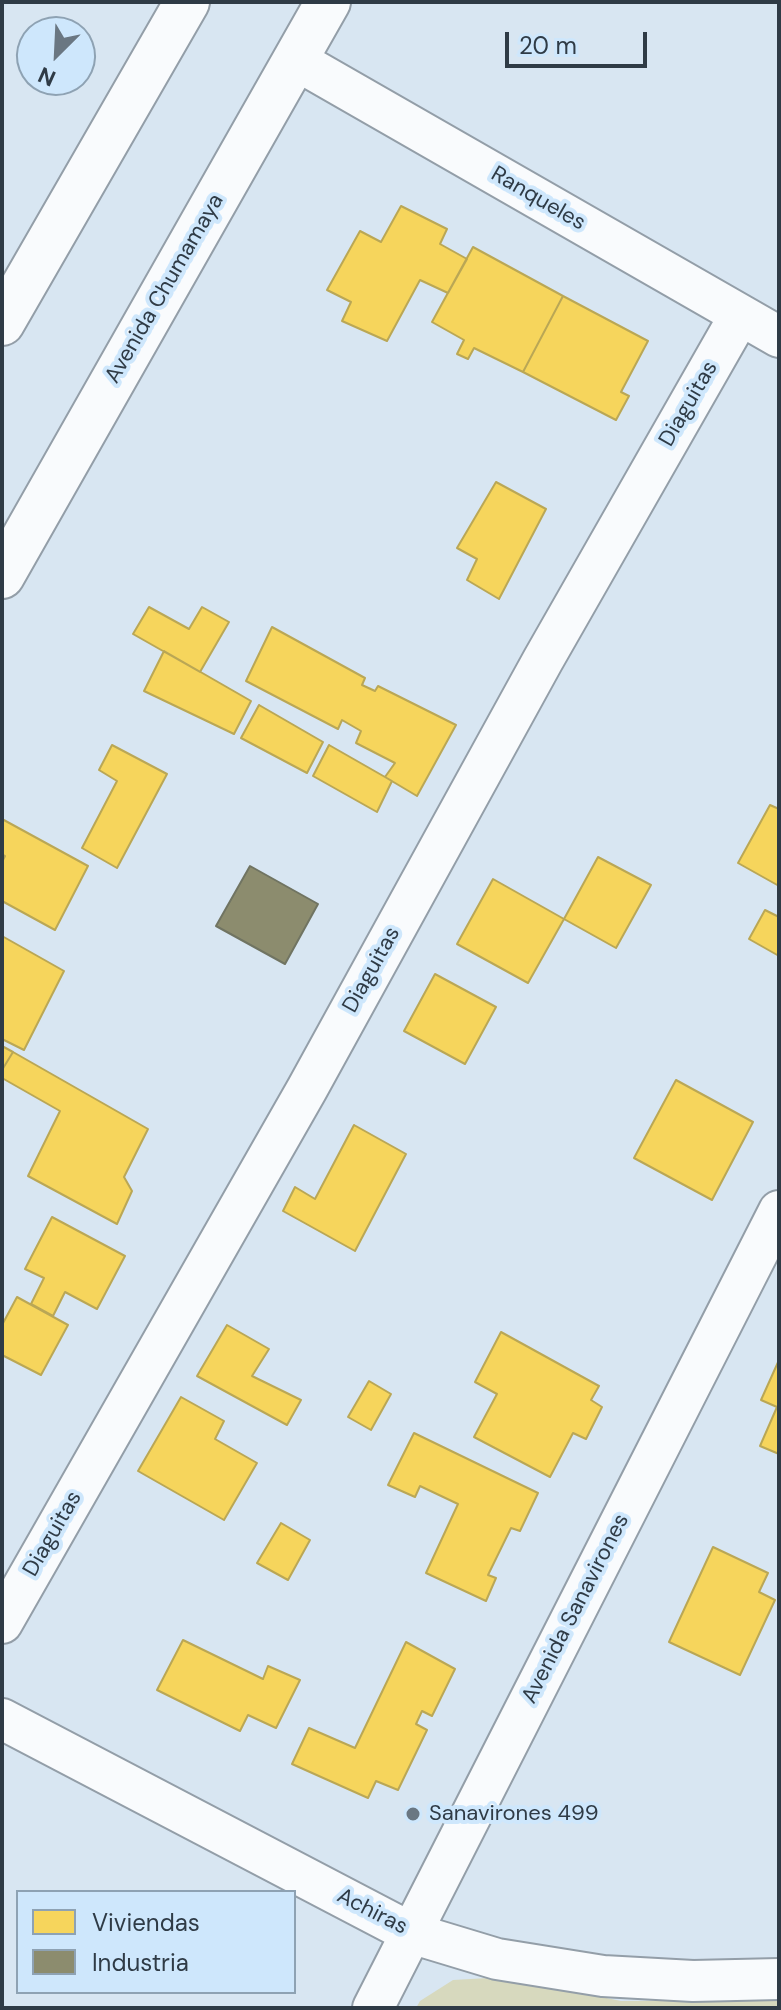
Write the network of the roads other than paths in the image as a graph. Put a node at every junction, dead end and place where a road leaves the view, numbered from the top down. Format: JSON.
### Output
{"nodes":[{"id":1,"x":187,"y":2,"type":"edge"},
{"id":2,"x":328,"y":2,"type":"edge"},
{"id":3,"x":296,"y":60,"type":"junction"},
{"id":4,"x":740,"y":315,"type":"junction"},
{"id":5,"x":2,"y":323,"type":"edge"},
{"id":6,"x":779,"y":337,"type":"edge"},
{"id":7,"x":2,"y":576,"type":"edge"},
{"id":8,"x":779,"y":1211,"type":"edge"},
{"id":9,"x":2,"y":1623,"type":"edge"},
{"id":10,"x":2,"y":1719,"type":"edge"},
{"id":11,"x":411,"y":1933,"type":"junction"},
{"id":12,"x":779,"y":1979,"type":"edge"},
{"id":13,"x":373,"y":2008,"type":"edge"}],
"edges":[{"from":1,"to":5,"type":"street"},
{"from":2,"to":3,"type":"street","name":"Avenida Chumamaya"},
{"from":3,"to":4,"type":"street","name":"Ranqueles"},
{"from":3,"to":7,"type":"street","name":"Avenida Chumamaya"},
{"from":4,"to":6,"type":"street","name":"Ranqueles"},
{"from":4,"to":9,"type":"street","name":"Diaguitas"},
{"from":8,"to":11,"type":"street","name":"Avenida Sanavirones"},
{"from":10,"to":11,"type":"street","name":"Achiras"},
{"from":11,"to":12,"type":"street","name":"Achiras"},
{"from":11,"to":13,"type":"street","name":"Avenida Sanavirones"}]}
